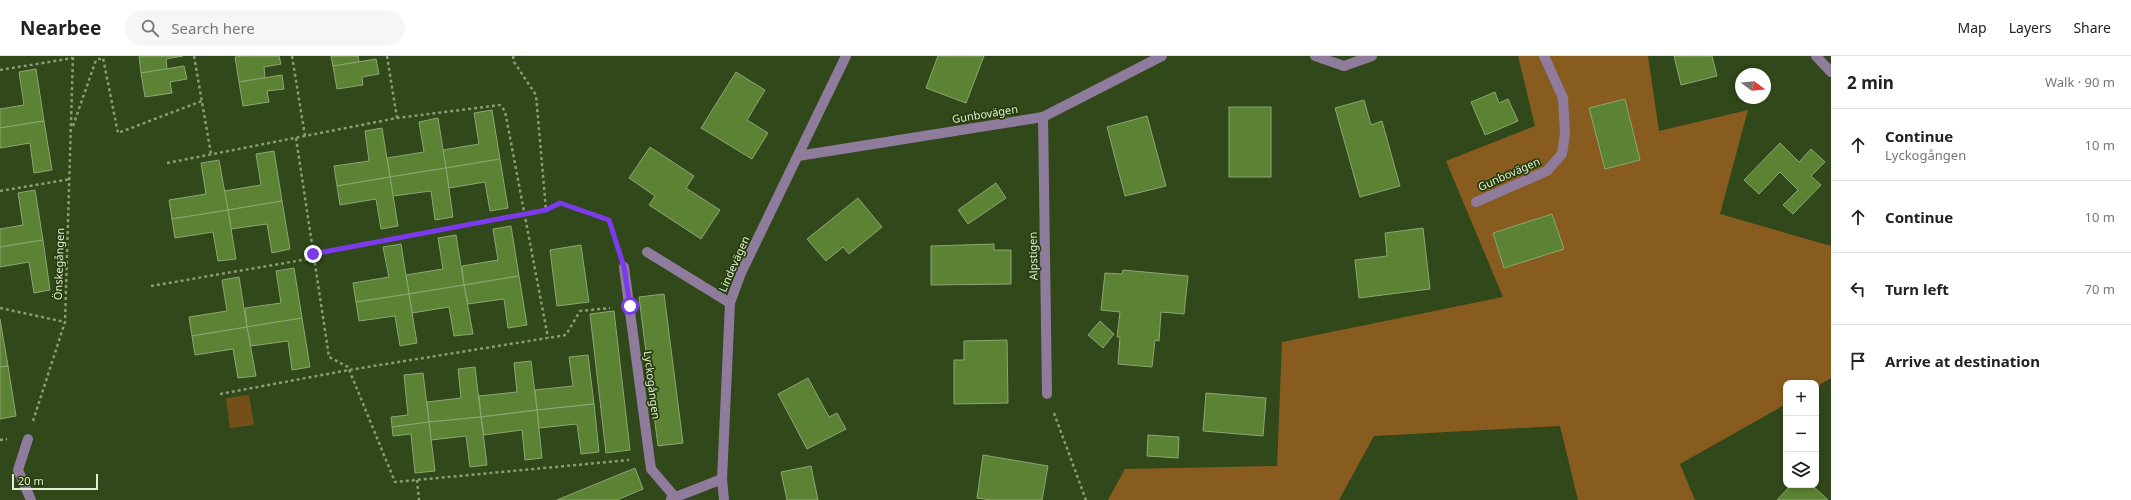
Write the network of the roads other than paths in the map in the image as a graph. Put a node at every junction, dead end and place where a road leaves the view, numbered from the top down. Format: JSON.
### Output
{"nodes":[{"id":1,"x":846,"y":56,"type":"edge"},
{"id":2,"x":1162,"y":56,"type":"edge"},
{"id":3,"x":1315,"y":56,"type":"edge"},
{"id":4,"x":1372,"y":56,"type":"edge"},
{"id":5,"x":1544,"y":56,"type":"edge"},
{"id":6,"x":1816,"y":56,"type":"edge"},
{"id":7,"x":1831,"y":72,"type":"edge"},
{"id":8,"x":1043,"y":117,"type":"junction"},
{"id":9,"x":798,"y":156,"type":"junction"},
{"id":10,"x":1476,"y":202,"type":"dead end"},
{"id":11,"x":647,"y":252,"type":"dead end"},
{"id":12,"x":624,"y":267,"type":"road end"},
{"id":13,"x":730,"y":303,"type":"junction"},
{"id":14,"x":1047,"y":394,"type":"road end"},
{"id":15,"x":28,"y":439,"type":"road end"},
{"id":16,"x":722,"y":479,"type":"junction"},
{"id":17,"x":672,"y":499,"type":"edge"},
{"id":18,"x":31,"y":500,"type":"edge"},
{"id":19,"x":724,"y":500,"type":"edge"}],
"edges":[{"from":1,"to":9,"type":"street","name":"Lindevägen"},
{"from":2,"to":8,"type":"street","name":"Gunbovägen"},
{"from":3,"to":4,"type":"street"},
{"from":5,"to":10,"type":"street","name":"Gunbovägen"},
{"from":6,"to":7,"type":"street"},
{"from":8,"to":9,"type":"street","name":"Gunbovägen"},
{"from":8,"to":14,"type":"street","name":"Alpstigen"},
{"from":9,"to":13,"type":"street","name":"Lindevägen"},
{"from":11,"to":13,"type":"street"},
{"from":12,"to":17,"type":"street","name":"Lyckogången"},
{"from":13,"to":16,"type":"street","name":"Lindevägen"},
{"from":15,"to":18,"type":"street"},
{"from":16,"to":17,"type":"street","name":"Lyckogången"},
{"from":16,"to":19,"type":"street","name":"Lindevägen"}]}
